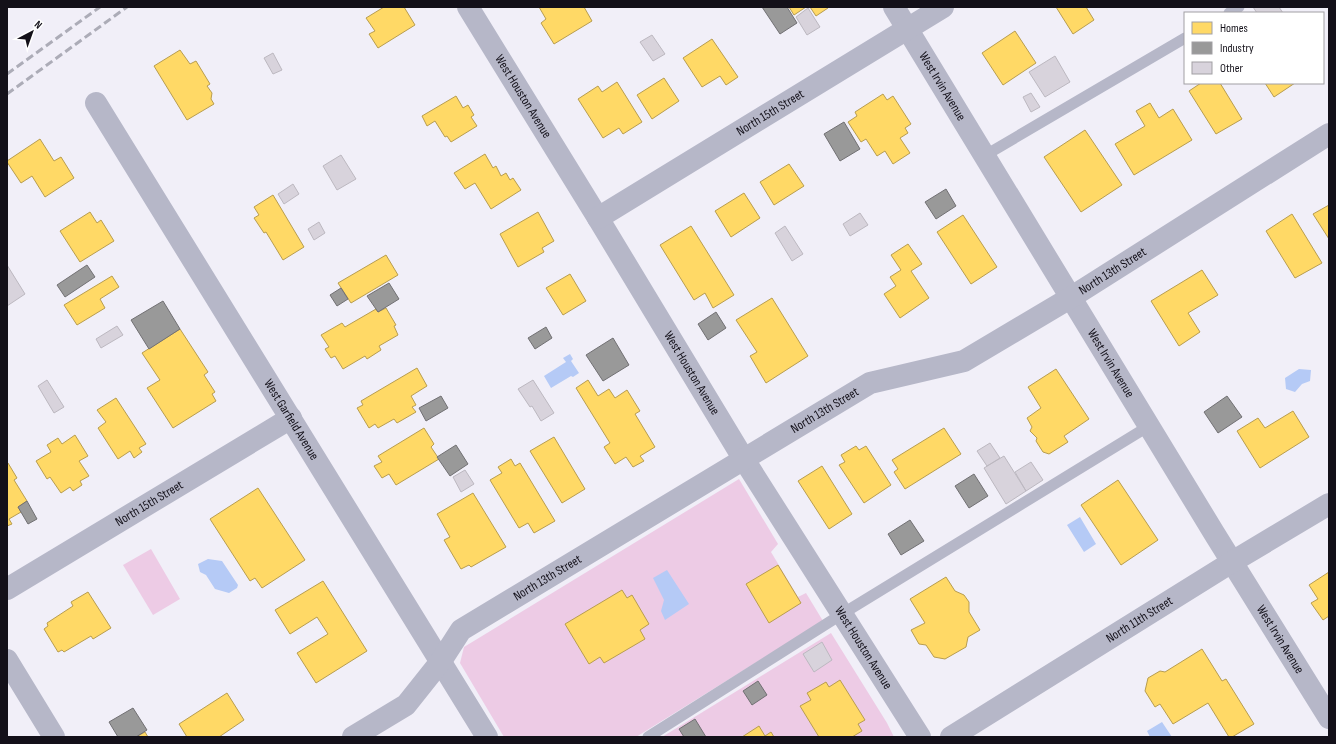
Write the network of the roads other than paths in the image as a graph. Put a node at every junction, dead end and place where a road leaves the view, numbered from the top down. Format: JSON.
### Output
{"nodes":[{"id":1,"x":468,"y":7,"type":"edge"},
{"id":2,"x":894,"y":7,"type":"edge"},
{"id":3,"x":943,"y":7,"type":"edge"},
{"id":4,"x":907,"y":29,"type":"junction"},
{"id":5,"x":1184,"y":39,"type":"edge"},
{"id":6,"x":96,"y":103,"type":"dead end"},
{"id":7,"x":1329,"y":134,"type":"edge"},
{"id":8,"x":984,"y":156,"type":"junction"},
{"id":9,"x":598,"y":218,"type":"junction"},
{"id":10,"x":1070,"y":298,"type":"junction"},
{"id":11,"x":291,"y":418,"type":"junction"},
{"id":12,"x":1149,"y":426,"type":"junction"},
{"id":13,"x":743,"y":458,"type":"junction"},
{"id":14,"x":1329,"y":504,"type":"edge"},
{"id":15,"x":1232,"y":562,"type":"junction"},
{"id":16,"x":7,"y":589,"type":"edge"},
{"id":17,"x":842,"y":614,"type":"junction"},
{"id":18,"x":7,"y":660,"type":"edge"},
{"id":19,"x":441,"y":662,"type":"junction"},
{"id":20,"x":1329,"y":718,"type":"edge"},
{"id":21,"x":54,"y":737,"type":"edge"},
{"id":22,"x":353,"y":737,"type":"edge"},
{"id":23,"x":487,"y":737,"type":"edge"},
{"id":24,"x":648,"y":737,"type":"edge"},
{"id":25,"x":920,"y":737,"type":"edge"},
{"id":26,"x":951,"y":737,"type":"edge"}],
"edges":[{"from":1,"to":9,"type":"street","name":"West Houston Avenue"},
{"from":2,"to":4,"type":"street","name":"West Irvin Avenue"},
{"from":3,"to":4,"type":"street","name":"North 15th Street"},
{"from":4,"to":8,"type":"street","name":"West Irvin Avenue"},
{"from":4,"to":9,"type":"street","name":"North 15th Street"},
{"from":5,"to":8,"type":"lane"},
{"from":6,"to":11,"type":"street","name":"West Garfield Avenue"},
{"from":7,"to":10,"type":"street","name":"North 13th Street"},
{"from":8,"to":10,"type":"street","name":"West Irvin Avenue"},
{"from":9,"to":13,"type":"street","name":"West Houston Avenue"},
{"from":10,"to":12,"type":"street","name":"West Irvin Avenue"},
{"from":10,"to":13,"type":"street","name":"North 13th Street"},
{"from":11,"to":16,"type":"street","name":"North 15th Street"},
{"from":11,"to":19,"type":"street","name":"West Garfield Avenue"},
{"from":12,"to":15,"type":"street","name":"West Irvin Avenue"},
{"from":12,"to":17,"type":"lane"},
{"from":13,"to":17,"type":"street","name":"West Houston Avenue"},
{"from":13,"to":19,"type":"street","name":"North 13th Street"},
{"from":14,"to":15,"type":"street","name":"North 11th Street"},
{"from":15,"to":20,"type":"street","name":"West Irvin Avenue"},
{"from":15,"to":26,"type":"street","name":"North 11th Street"},
{"from":17,"to":24,"type":"lane"},
{"from":17,"to":25,"type":"street","name":"West Houston Avenue"},
{"from":18,"to":21,"type":"street"},
{"from":19,"to":22,"type":"street","name":"North 13th Street"},
{"from":19,"to":23,"type":"street","name":"West Garfield Avenue"}]}
